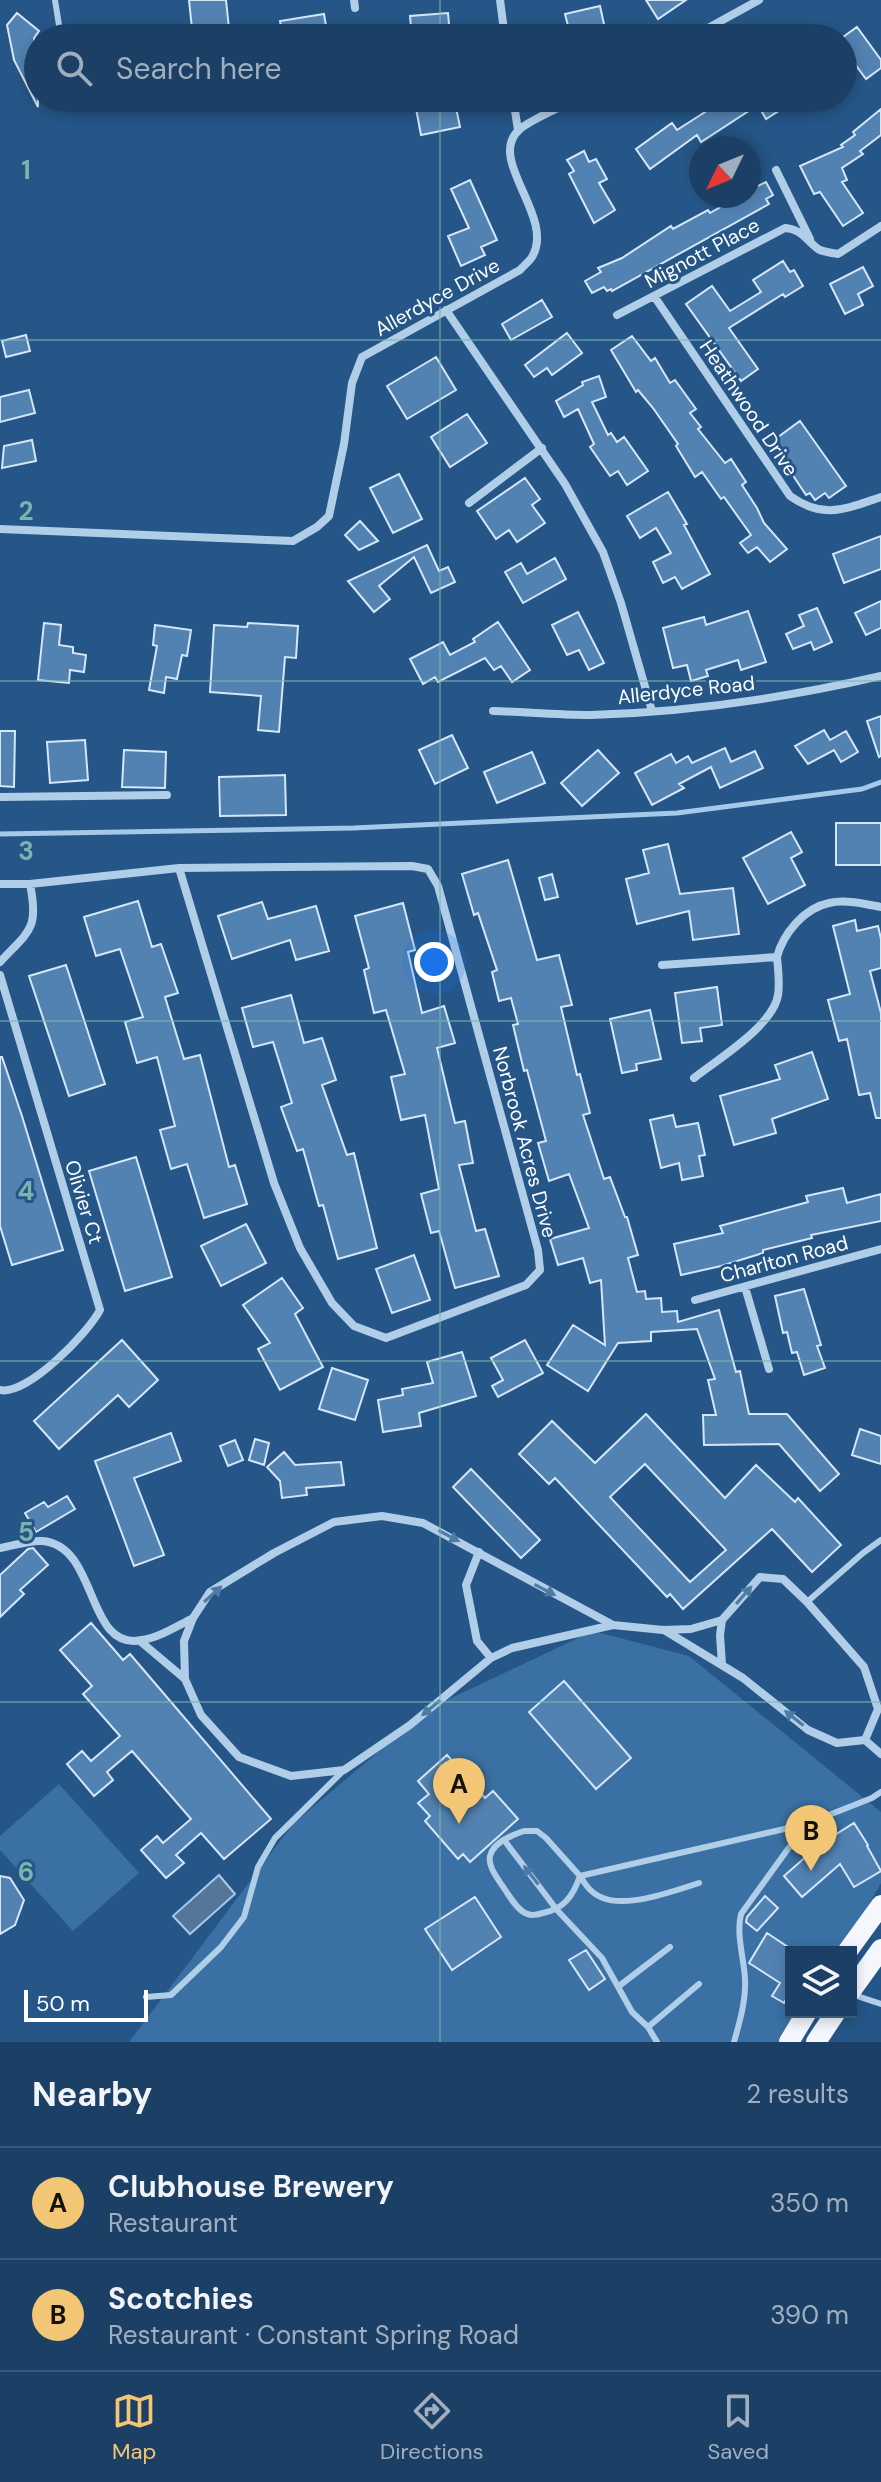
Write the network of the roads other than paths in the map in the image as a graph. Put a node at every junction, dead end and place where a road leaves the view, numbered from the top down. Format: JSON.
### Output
{"nodes":[{"id":1,"x":55,"y":0,"type":"edge"},
{"id":2,"x":500,"y":0,"type":"edge"},
{"id":3,"x":759,"y":0,"type":"edge"},
{"id":4,"x":59,"y":24,"type":"edge"},
{"id":5,"x":503,"y":24,"type":"edge"},
{"id":6,"x":715,"y":24,"type":"edge"},
{"id":7,"x":515,"y":112,"type":"edge"},
{"id":8,"x":552,"y":112,"type":"edge"},
{"id":9,"x":518,"y":130,"type":"junction"},
{"id":10,"x":776,"y":170,"type":"dead end"},
{"id":11,"x":881,"y":226,"type":"edge"},
{"id":12,"x":810,"y":240,"type":"junction"},
{"id":13,"x":654,"y":296,"type":"junction"},
{"id":14,"x":446,"y":310,"type":"junction"},
{"id":15,"x":617,"y":315,"type":"dead end"},
{"id":16,"x":542,"y":448,"type":"junction"},
{"id":17,"x":881,"y":497,"type":"edge"},
{"id":18,"x":469,"y":503,"type":"dead end"},
{"id":19,"x":0,"y":529,"type":"edge"},
{"id":20,"x":881,"y":676,"type":"edge"},
{"id":21,"x":493,"y":711,"type":"dead end"},
{"id":22,"x":652,"y":711,"type":"junction"},
{"id":23,"x":167,"y":795,"type":"dead end"},
{"id":24,"x":0,"y":797,"type":"edge"},
{"id":25,"x":179,"y":868,"type":"junction"},
{"id":26,"x":0,"y":884,"type":"edge"},
{"id":27,"x":30,"y":884,"type":"junction"},
{"id":28,"x":881,"y":907,"type":"edge"},
{"id":29,"x":777,"y":957,"type":"junction"},
{"id":30,"x":0,"y":962,"type":"edge"},
{"id":31,"x":662,"y":965,"type":"dead end"},
{"id":32,"x":0,"y":975,"type":"edge"},
{"id":33,"x":694,"y":1078,"type":"dead end"},
{"id":34,"x":881,"y":1249,"type":"edge"},
{"id":35,"x":745,"y":1287,"type":"junction"},
{"id":36,"x":695,"y":1300,"type":"dead end"},
{"id":37,"x":769,"y":1369,"type":"dead end"},
{"id":38,"x":0,"y":1390,"type":"edge"},
{"id":39,"x":881,"y":1540,"type":"edge"},
{"id":40,"x":0,"y":1548,"type":"edge"},
{"id":41,"x":479,"y":1552,"type":"junction"},
{"id":42,"x":807,"y":1602,"type":"junction"},
{"id":43,"x":193,"y":1618,"type":"junction"},
{"id":44,"x":722,"y":1620,"type":"junction"},
{"id":45,"x":613,"y":1625,"type":"junction"},
{"id":46,"x":663,"y":1630,"type":"junction"},
{"id":47,"x":140,"y":1641,"type":"junction"},
{"id":48,"x":491,"y":1658,"type":"junction"},
{"id":49,"x":722,"y":1665,"type":"junction"},
{"id":50,"x":185,"y":1679,"type":"junction"},
{"id":51,"x":865,"y":1740,"type":"junction"},
{"id":52,"x":881,"y":1754,"type":"edge"},
{"id":53,"x":344,"y":1770,"type":"junction"},
{"id":54,"x":881,"y":1792,"type":"edge"},
{"id":55,"x":806,"y":1824,"type":"junction"},
{"id":56,"x":504,"y":1840,"type":"junction"},
{"id":57,"x":580,"y":1876,"type":"junction"},
{"id":58,"x":699,"y":1883,"type":"dead end"},
{"id":59,"x":881,"y":1905,"type":"edge"},
{"id":60,"x":557,"y":1910,"type":"junction"},
{"id":61,"x":851,"y":1946,"type":"edge"},
{"id":62,"x":670,"y":1947,"type":"dead end"},
{"id":63,"x":881,"y":1949,"type":"edge"},
{"id":64,"x":857,"y":1983,"type":"edge"},
{"id":65,"x":699,"y":1984,"type":"dead end"},
{"id":66,"x":619,"y":1986,"type":"junction"},
{"id":67,"x":857,"y":1994,"type":"edge"},
{"id":68,"x":146,"y":1997,"type":"dead end"},
{"id":69,"x":881,"y":2004,"type":"edge"},
{"id":70,"x":803,"y":2018,"type":"edge"},
{"id":71,"x":832,"y":2018,"type":"edge"},
{"id":72,"x":648,"y":2027,"type":"junction"},
{"id":73,"x":657,"y":2042,"type":"edge"},
{"id":74,"x":734,"y":2042,"type":"edge"},
{"id":75,"x":789,"y":2042,"type":"edge"},
{"id":76,"x":816,"y":2042,"type":"edge"}],
"edges":[{"from":1,"to":4,"type":"lane"},
{"from":2,"to":5,"type":"street"},
{"from":3,"to":6,"type":"street"},
{"from":7,"to":9,"type":"street"},
{"from":8,"to":9,"type":"street"},
{"from":9,"to":14,"type":"street","name":"Allerdyce Drive"},
{"from":10,"to":12,"type":"street"},
{"from":11,"to":12,"type":"street","name":"Mignott Place"},
{"from":12,"to":13,"type":"street","name":"Mignott Place"},
{"from":13,"to":15,"type":"street","name":"Mignott Place"},
{"from":13,"to":17,"type":"street","name":"Heathwood Drive"},
{"from":14,"to":16,"type":"street"},
{"from":14,"to":19,"type":"street","name":"Allerdyce Drive"},
{"from":16,"to":18,"type":"street"},
{"from":16,"to":22,"type":"street"},
{"from":20,"to":22,"type":"street","name":"Allerdyce Road"},
{"from":21,"to":22,"type":"street","name":"Allerdyce Road"},
{"from":23,"to":24,"type":"street"},
{"from":25,"to":25,"type":"street","name":"Norbrook Acres Drive"},
{"from":25,"to":27,"type":"street"},
{"from":26,"to":27,"type":"street"},
{"from":27,"to":30,"type":"street"},
{"from":28,"to":29,"type":"street"},
{"from":29,"to":31,"type":"street"},
{"from":29,"to":33,"type":"street"},
{"from":32,"to":38,"type":"street","name":"Olivier Ct"},
{"from":34,"to":35,"type":"street","name":"Charlton Road"},
{"from":35,"to":36,"type":"street","name":"Charlton Road"},
{"from":35,"to":37,"type":"street"},
{"from":39,"to":42,"type":"lane"},
{"from":40,"to":47,"type":"street"},
{"from":43,"to":41,"type":"street","one_way":true},
{"from":41,"to":45,"type":"street","one_way":true},
{"from":41,"to":48,"type":"street"},
{"from":44,"to":42,"type":"street","one_way":true},
{"from":42,"to":51,"type":"street"},
{"from":43,"to":47,"type":"street"},
{"from":43,"to":50,"type":"street"},
{"from":44,"to":46,"type":"street"},
{"from":44,"to":49,"type":"street"},
{"from":45,"to":46,"type":"street"},
{"from":45,"to":48,"type":"street"},
{"from":46,"to":49,"type":"street"},
{"from":47,"to":50,"type":"street"},
{"from":48,"to":53,"type":"street","one_way":true},
{"from":51,"to":49,"type":"street","one_way":true},
{"from":50,"to":53,"type":"street"},
{"from":51,"to":52,"type":"street"},
{"from":53,"to":68,"type":"lane"},
{"from":54,"to":55,"type":"lane"},
{"from":55,"to":57,"type":"lane"},
{"from":55,"to":74,"type":"lane"},
{"from":56,"to":57,"type":"lane"},
{"from":60,"to":56,"type":"lane","one_way":true},
{"from":56,"to":60,"type":"lane"},
{"from":57,"to":58,"type":"lane"},
{"from":57,"to":60,"type":"lane"},
{"from":59,"to":61,"type":"main road"},
{"from":60,"to":66,"type":"lane"},
{"from":62,"to":66,"type":"lane"},
{"from":63,"to":64,"type":"main road"},
{"from":65,"to":72,"type":"lane"},
{"from":66,"to":72,"type":"lane"},
{"from":67,"to":69,"type":"lane"},
{"from":70,"to":75,"type":"main road"},
{"from":71,"to":76,"type":"main road"},
{"from":72,"to":73,"type":"lane"}]}
